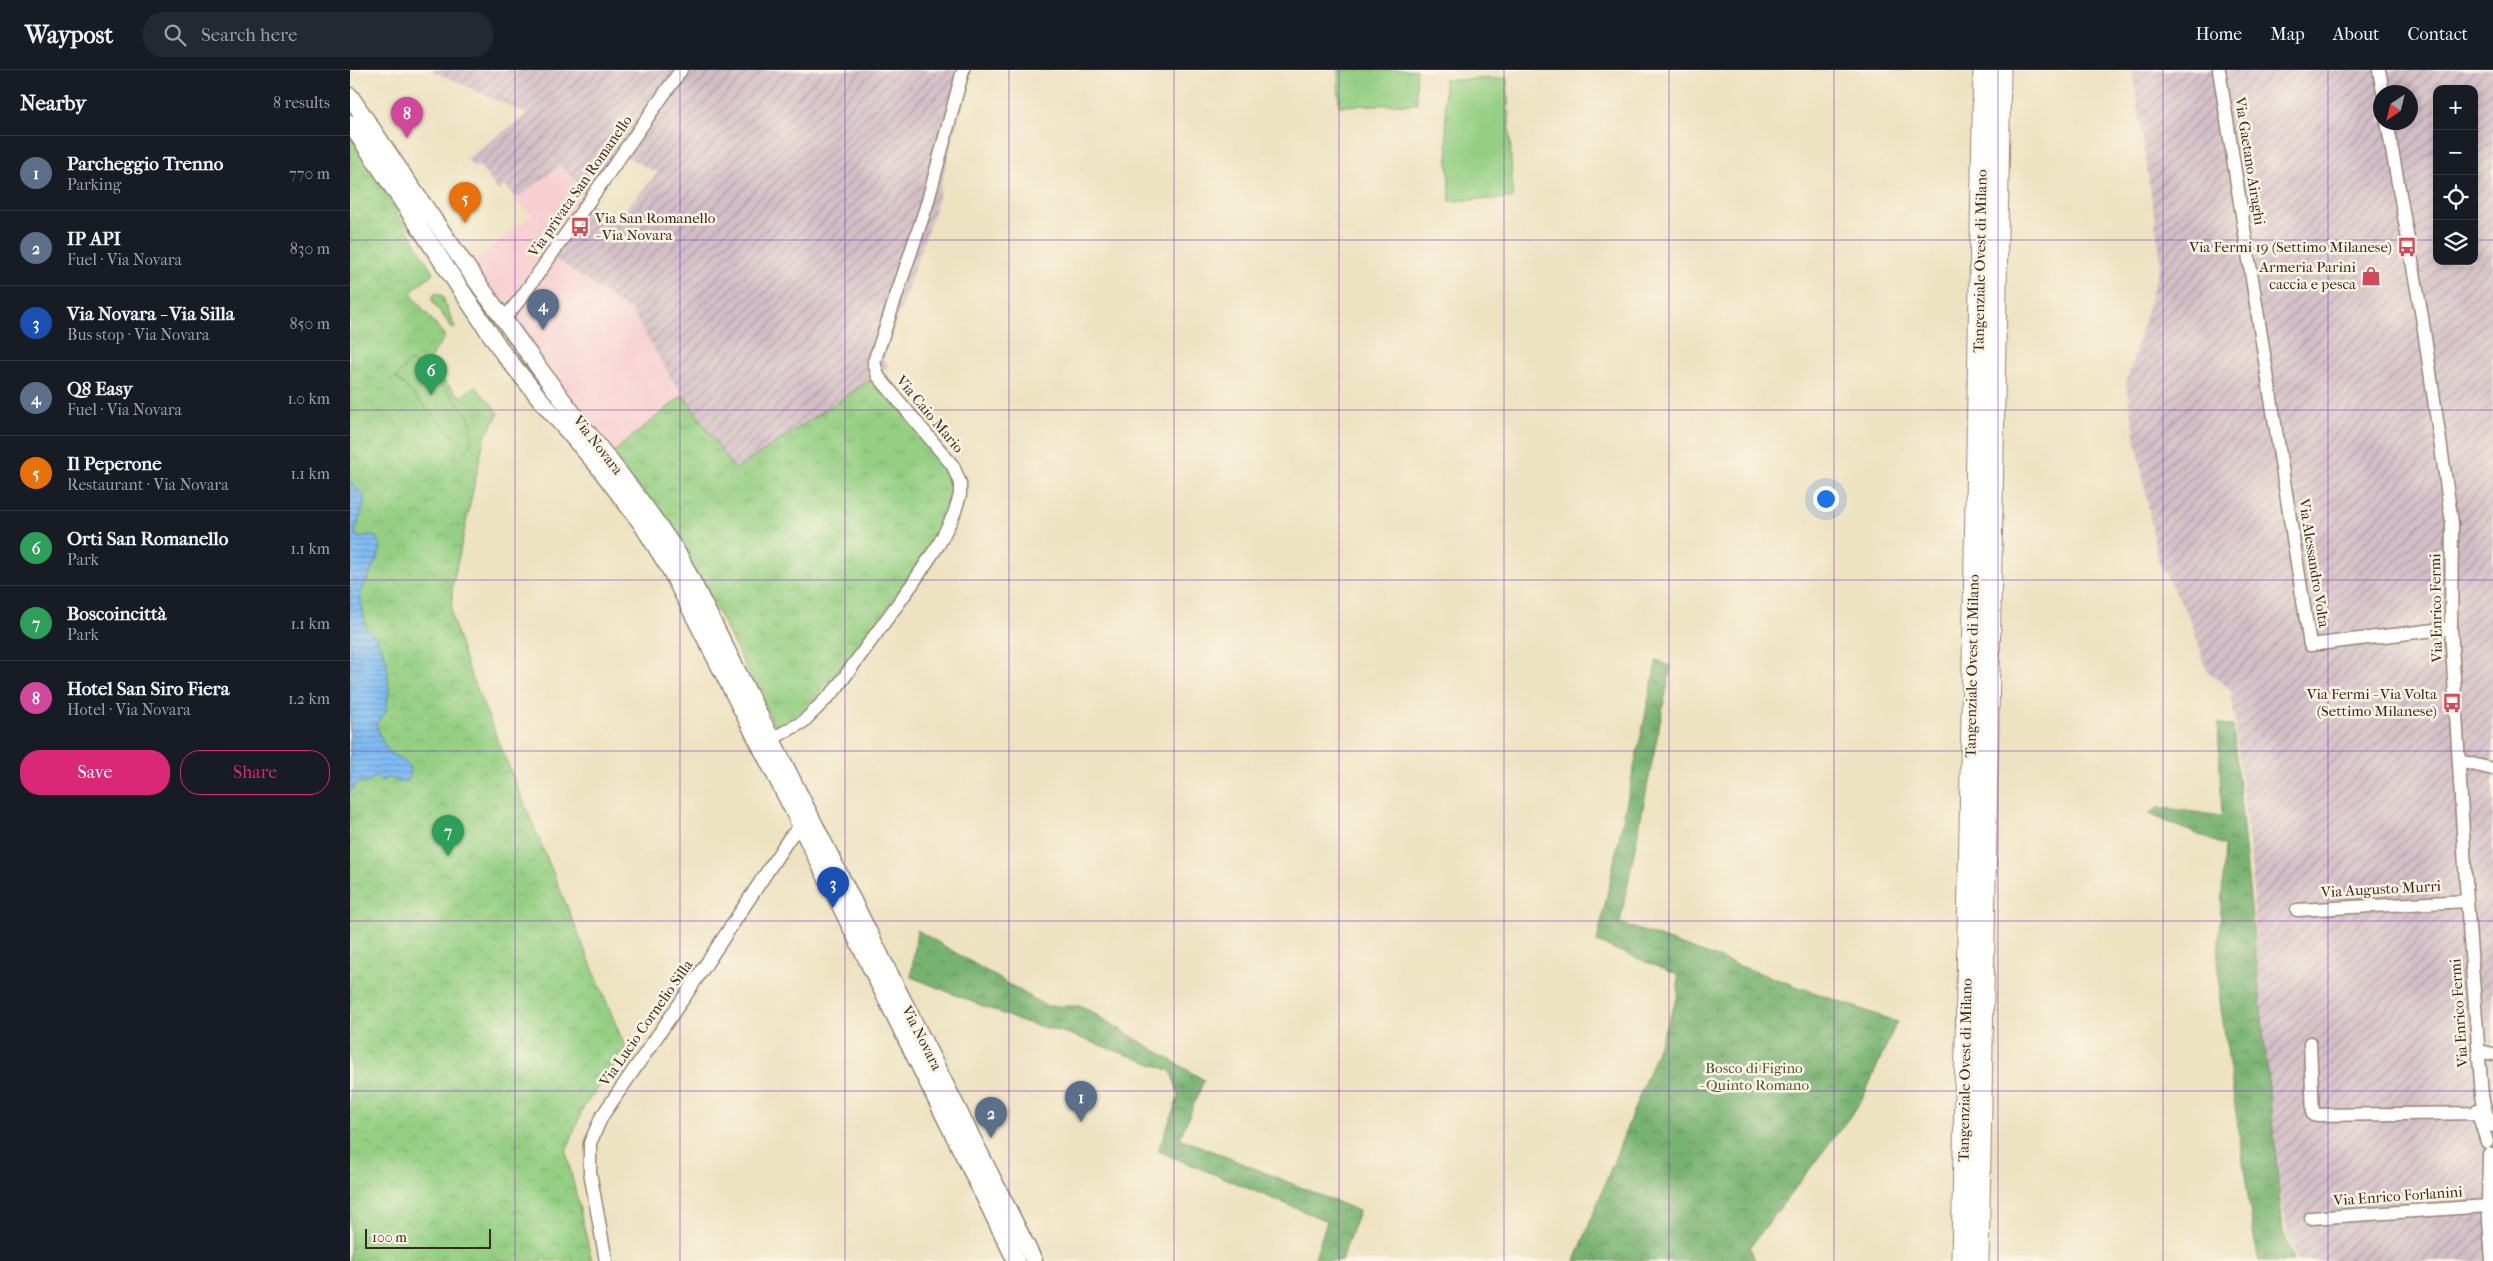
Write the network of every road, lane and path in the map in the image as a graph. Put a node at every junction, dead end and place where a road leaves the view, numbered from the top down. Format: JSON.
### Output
{"nodes":[{"id":1,"x":681,"y":70,"type":"edge"},
{"id":2,"x":963,"y":70,"type":"edge"},
{"id":3,"x":1984,"y":70,"type":"edge"},
{"id":4,"x":2001,"y":70,"type":"edge"},
{"id":5,"x":2219,"y":70,"type":"edge"},
{"id":6,"x":2379,"y":70,"type":"edge"},
{"id":7,"x":2382,"y":85,"type":"edge"},
{"id":8,"x":350,"y":96,"type":"edge"},
{"id":9,"x":350,"y":123,"type":"edge"},
{"id":10,"x":2388,"y":130,"type":"edge"},
{"id":11,"x":504,"y":319,"type":"junction"},
{"id":12,"x":489,"y":331,"type":"junction"},
{"id":13,"x":2268,"y":375,"type":"joint"},
{"id":14,"x":2451,"y":628,"type":"junction"},
{"id":15,"x":766,"y":743,"type":"junction"},
{"id":16,"x":2459,"y":762,"type":"junction"},
{"id":17,"x":2493,"y":769,"type":"edge"},
{"id":18,"x":806,"y":821,"type":"junction"},
{"id":19,"x":2467,"y":901,"type":"junction"},
{"id":20,"x":2297,"y":910,"type":"dead end"},
{"id":21,"x":2310,"y":1043,"type":"dead end"},
{"id":22,"x":2479,"y":1051,"type":"junction"},
{"id":23,"x":2493,"y":1054,"type":"edge"},
{"id":24,"x":2482,"y":1113,"type":"junction"},
{"id":25,"x":2493,"y":1126,"type":"edge"},
{"id":26,"x":2491,"y":1154,"type":"edge"},
{"id":27,"x":2488,"y":1206,"type":"junction"},
{"id":28,"x":2311,"y":1218,"type":"dead end"},
{"id":29,"x":606,"y":1261,"type":"edge"},
{"id":30,"x":1016,"y":1261,"type":"edge"},
{"id":31,"x":1034,"y":1261,"type":"edge"},
{"id":32,"x":1961,"y":1261,"type":"edge"},
{"id":33,"x":1979,"y":1261,"type":"edge"},
{"id":34,"x":2492,"y":1261,"type":"edge"}],
"edges":[{"from":1,"to":11,"type":"street","name":"Via privata San Romanello"},
{"from":2,"to":15,"type":"street","name":"Via Caio Mario"},
{"from":3,"to":32,"type":"highway","name":"Tangenziale Ovest di Milano"},
{"from":4,"to":33,"type":"highway","name":"Tangenziale Ovest di Milano"},
{"from":5,"to":13,"type":"street","name":"Via Gaetano Airaghi"},
{"from":6,"to":7,"type":"street"},
{"from":8,"to":11,"type":"main road","name":"Via Novara"},
{"from":9,"to":12,"type":"main road","name":"Via Novara"},
{"from":10,"to":14,"type":"street","name":"Via Enrico Fermi"},
{"from":11,"to":12,"type":"main road"},
{"from":11,"to":15,"type":"main road","name":"Via Novara"},
{"from":12,"to":15,"type":"main road","name":"Via Novara"},
{"from":13,"to":14,"type":"street","name":"Via Alessandro Volta"},
{"from":14,"to":16,"type":"street","name":"Via Enrico Fermi"},
{"from":15,"to":18,"type":"main road","name":"Via Novara"},
{"from":16,"to":17,"type":"street"},
{"from":16,"to":19,"type":"street","name":"Via Enrico Fermi"},
{"from":18,"to":29,"type":"street","name":"Via Lucio Cornelio Silla"},
{"from":18,"to":30,"type":"main road","name":"Via Novara"},
{"from":18,"to":31,"type":"main road","name":"Via Novara"},
{"from":19,"to":20,"type":"street","name":"Via Augusto Murri"},
{"from":19,"to":22,"type":"street","name":"Via Enrico Fermi"},
{"from":21,"to":24,"type":"street"},
{"from":22,"to":23,"type":"street"},
{"from":22,"to":24,"type":"street","name":"Via Enrico Fermi"},
{"from":24,"to":25,"type":"street"},
{"from":24,"to":26,"type":"street"},
{"from":26,"to":27,"type":"street"},
{"from":27,"to":28,"type":"street","name":"Via Enrico Forlanini"},
{"from":27,"to":34,"type":"street"}]}
